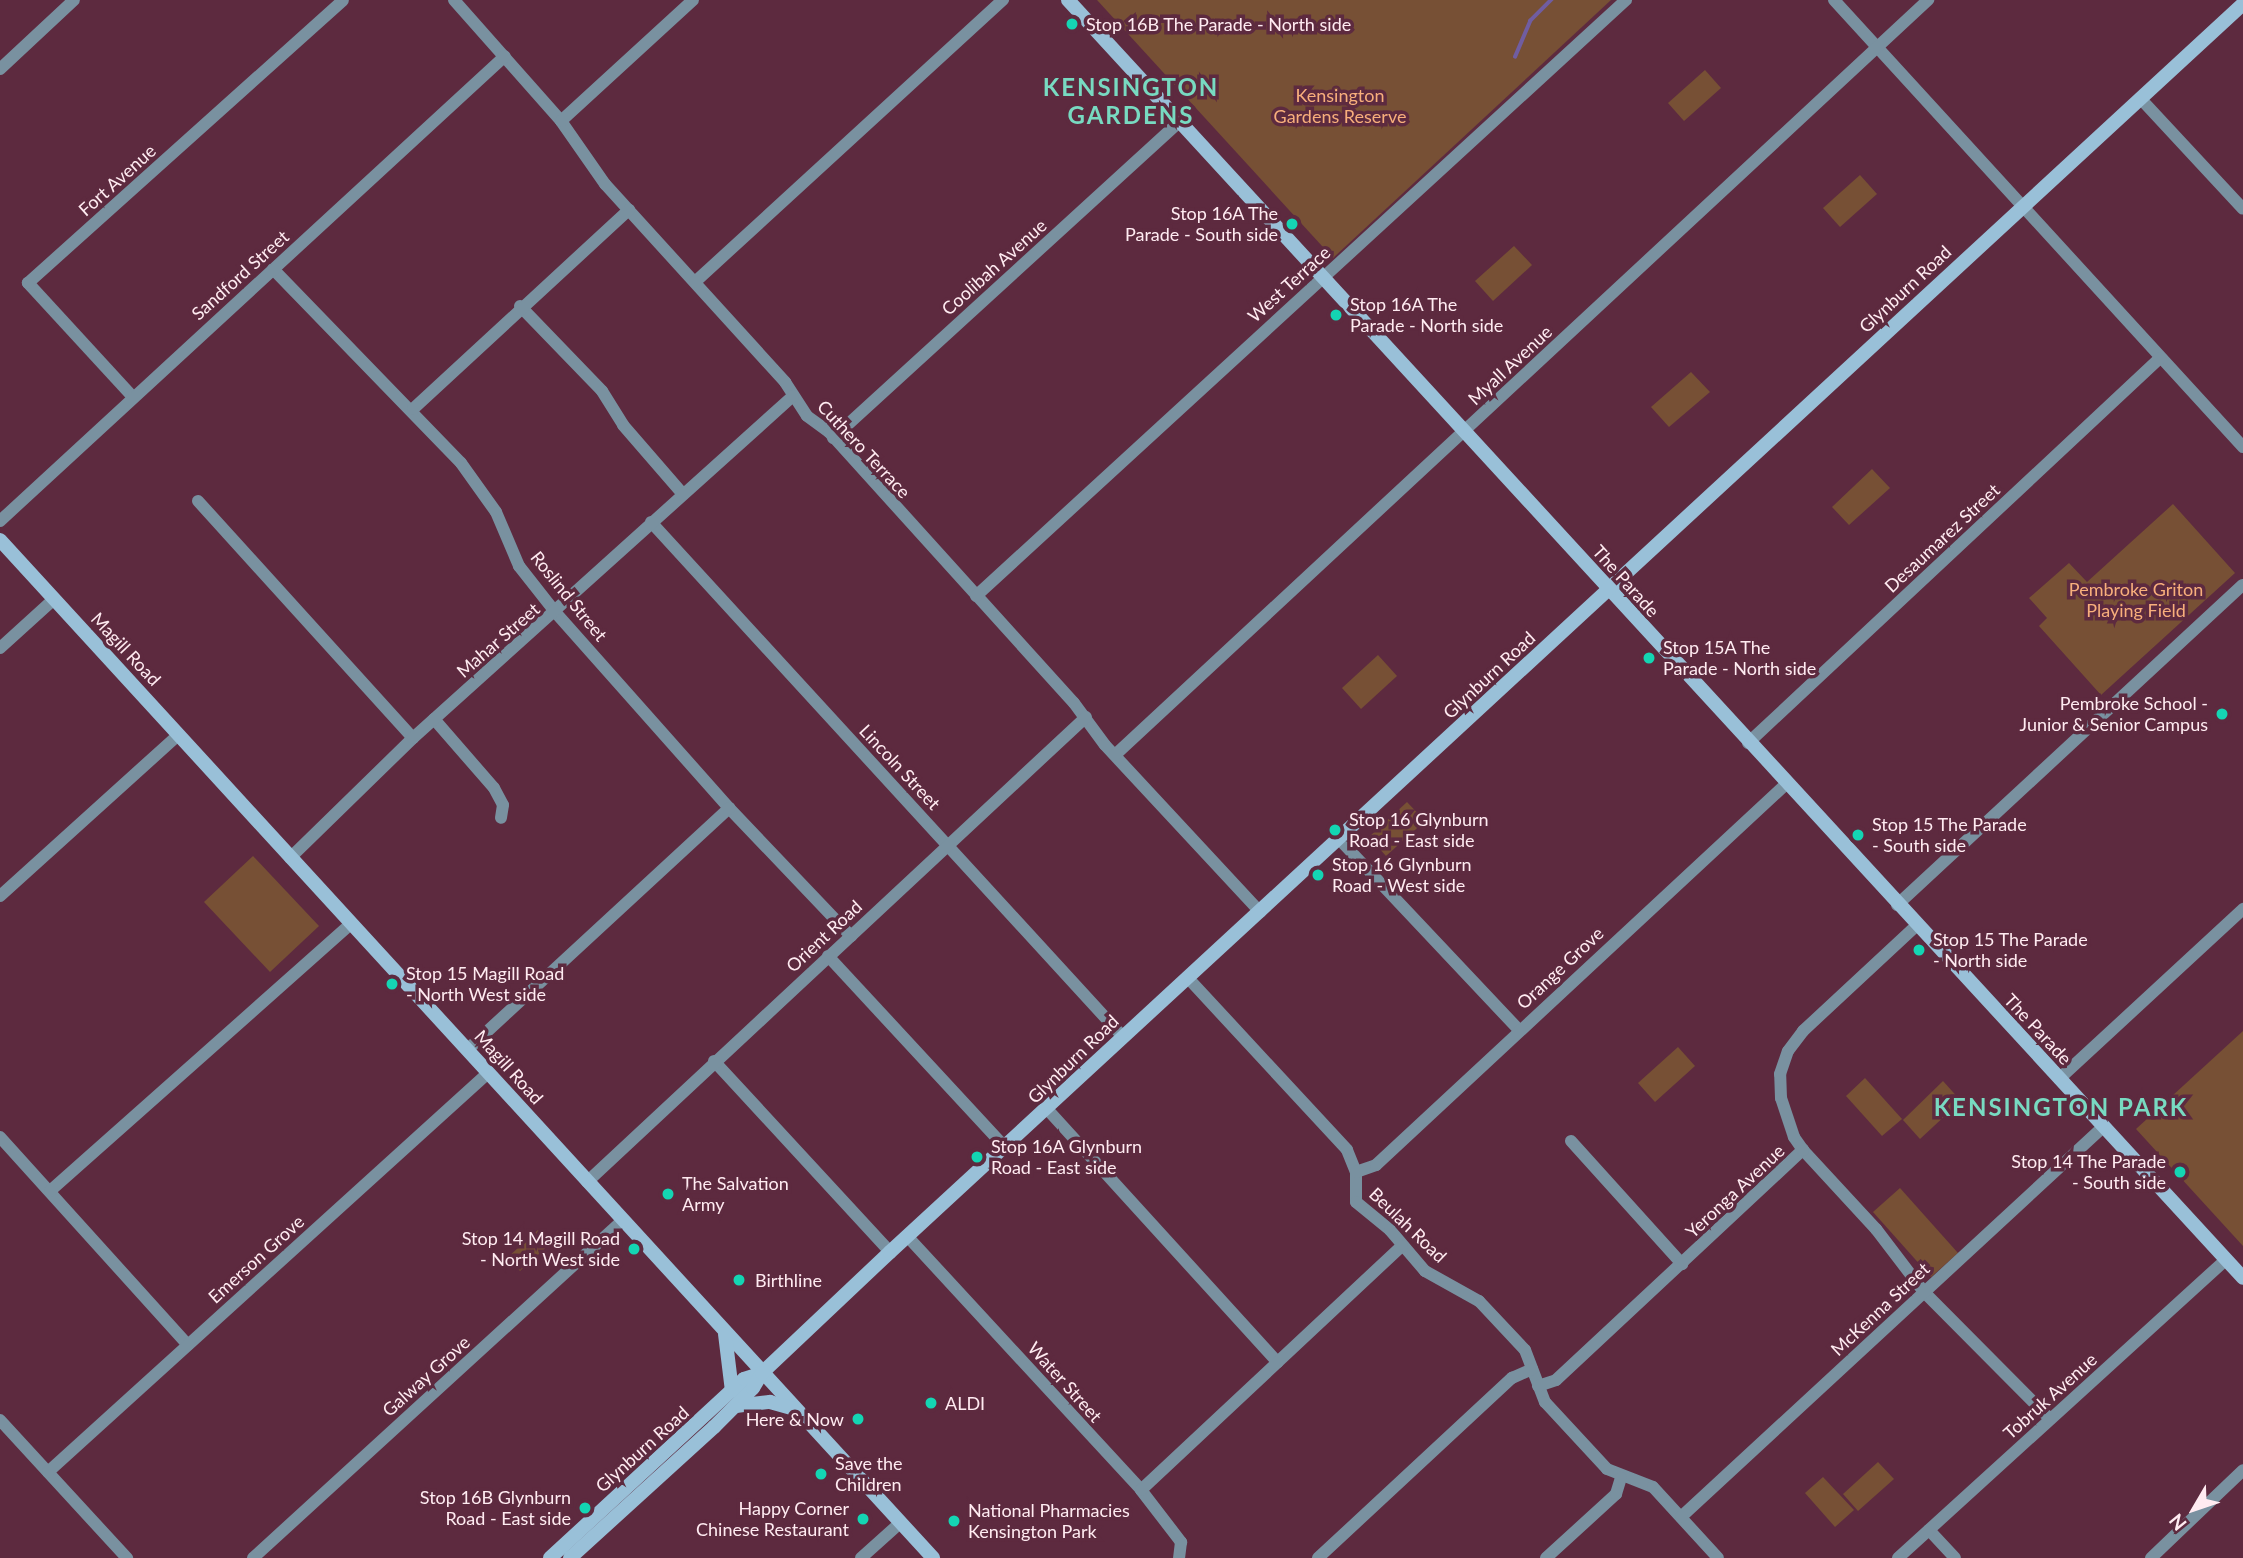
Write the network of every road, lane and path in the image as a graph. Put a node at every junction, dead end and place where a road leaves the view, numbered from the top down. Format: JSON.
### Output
{"nodes":[{"id":1,"x":74,"y":0,"type":"edge"},
{"id":2,"x":344,"y":0,"type":"edge"},
{"id":3,"x":454,"y":0,"type":"edge"},
{"id":4,"x":693,"y":0,"type":"edge"},
{"id":5,"x":1003,"y":0,"type":"edge"},
{"id":6,"x":1068,"y":0,"type":"edge"},
{"id":7,"x":1626,"y":0,"type":"edge"},
{"id":8,"x":1834,"y":0,"type":"edge"},
{"id":9,"x":1928,"y":0,"type":"edge"},
{"id":10,"x":2243,"y":4,"type":"edge"},
{"id":11,"x":1877,"y":47,"type":"junction"},
{"id":12,"x":505,"y":56,"type":"junction"},
{"id":13,"x":0,"y":69,"type":"edge"},
{"id":14,"x":2140,"y":98,"type":"junction"},
{"id":15,"x":561,"y":121,"type":"junction"},
{"id":16,"x":1179,"y":122,"type":"junction"},
{"id":17,"x":2021,"y":207,"type":"junction"},
{"id":18,"x":2243,"y":209,"type":"edge"},
{"id":19,"x":629,"y":210,"type":"junction"},
{"id":20,"x":273,"y":268,"type":"junction"},
{"id":21,"x":1321,"y":278,"type":"junction"},
{"id":22,"x":695,"y":282,"type":"junction"},
{"id":23,"x":520,"y":306,"type":"junction"},
{"id":24,"x":2160,"y":358,"type":"junction"},
{"id":25,"x":132,"y":396,"type":"junction"},
{"id":26,"x":793,"y":396,"type":"junction"},
{"id":27,"x":413,"y":409,"type":"junction"},
{"id":28,"x":1463,"y":433,"type":"junction"},
{"id":29,"x":833,"y":438,"type":"junction"},
{"id":30,"x":2243,"y":447,"type":"edge"},
{"id":31,"x":682,"y":493,"type":"junction"},
{"id":32,"x":198,"y":501,"type":"dead end"},
{"id":33,"x":0,"y":521,"type":"edge"},
{"id":34,"x":651,"y":522,"type":"junction"},
{"id":35,"x":0,"y":540,"type":"edge"},
{"id":36,"x":2243,"y":585,"type":"edge"},
{"id":37,"x":1608,"y":590,"type":"junction"},
{"id":38,"x":976,"y":596,"type":"junction"},
{"id":39,"x":54,"y":599,"type":"junction"},
{"id":40,"x":556,"y":612,"type":"junction"},
{"id":41,"x":0,"y":648,"type":"edge"},
{"id":42,"x":1086,"y":717,"type":"junction"},
{"id":43,"x":434,"y":719,"type":"junction"},
{"id":44,"x":178,"y":735,"type":"junction"},
{"id":45,"x":413,"y":738,"type":"junction"},
{"id":46,"x":1748,"y":743,"type":"junction"},
{"id":47,"x":1115,"y":755,"type":"junction"},
{"id":48,"x":1786,"y":784,"type":"junction"},
{"id":49,"x":729,"y":808,"type":"junction"},
{"id":50,"x":501,"y":818,"type":"dead end"},
{"id":51,"x":1339,"y":839,"type":"junction"},
{"id":52,"x":947,"y":844,"type":"junction"},
{"id":53,"x":290,"y":858,"type":"junction"},
{"id":54,"x":0,"y":896,"type":"edge"},
{"id":55,"x":1897,"y":905,"type":"junction"},
{"id":56,"x":2243,"y":909,"type":"edge"},
{"id":57,"x":1260,"y":912,"type":"junction"},
{"id":58,"x":351,"y":924,"type":"junction"},
{"id":59,"x":1916,"y":926,"type":"junction"},
{"id":60,"x":851,"y":936,"type":"junction"},
{"id":61,"x":828,"y":956,"type":"junction"},
{"id":62,"x":1188,"y":978,"type":"junction"},
{"id":63,"x":1519,"y":1030,"type":"junction"},
{"id":64,"x":1124,"y":1037,"type":"junction"},
{"id":65,"x":467,"y":1051,"type":"junction"},
{"id":66,"x":714,"y":1061,"type":"junction"},
{"id":67,"x":488,"y":1073,"type":"junction"},
{"id":68,"x":2059,"y":1079,"type":"junction"},
{"id":69,"x":1048,"y":1110,"type":"junction"},
{"id":70,"x":2103,"y":1127,"type":"junction"},
{"id":71,"x":0,"y":1137,"type":"edge"},
{"id":72,"x":1571,"y":1141,"type":"dead end"},
{"id":73,"x":1006,"y":1148,"type":"junction"},
{"id":74,"x":1803,"y":1150,"type":"junction"},
{"id":75,"x":1356,"y":1172,"type":"junction"},
{"id":76,"x":587,"y":1182,"type":"junction"},
{"id":77,"x":50,"y":1191,"type":"junction"},
{"id":78,"x":623,"y":1220,"type":"junction"},
{"id":79,"x":907,"y":1236,"type":"junction"},
{"id":80,"x":1402,"y":1246,"type":"junction"},
{"id":81,"x":890,"y":1252,"type":"junction"},
{"id":82,"x":2226,"y":1260,"type":"junction"},
{"id":83,"x":1682,"y":1264,"type":"junction"},
{"id":84,"x":2243,"y":1278,"type":"edge"},
{"id":85,"x":1924,"y":1292,"type":"junction"},
{"id":86,"x":725,"y":1333,"type":"junction"},
{"id":87,"x":188,"y":1345,"type":"junction"},
{"id":88,"x":1277,"y":1362,"type":"junction"},
{"id":89,"x":1532,"y":1369,"type":"junction"},
{"id":90,"x":762,"y":1373,"type":"junction"},
{"id":91,"x":1538,"y":1387,"type":"junction"},
{"id":92,"x":732,"y":1391,"type":"junction"},
{"id":93,"x":734,"y":1407,"type":"junction"},
{"id":94,"x":795,"y":1409,"type":"junction"},
{"id":95,"x":2050,"y":1419,"type":"junction"},
{"id":96,"x":0,"y":1420,"type":"edge"},
{"id":97,"x":2243,"y":1470,"type":"edge"},
{"id":98,"x":48,"y":1472,"type":"junction"},
{"id":99,"x":1621,"y":1478,"type":"junction"},
{"id":100,"x":1141,"y":1490,"type":"junction"},
{"id":101,"x":1681,"y":1517,"type":"junction"},
{"id":102,"x":900,"y":1523,"type":"junction"},
{"id":103,"x":1929,"y":1530,"type":"junction"},
{"id":104,"x":560,"y":1556,"type":"edge"},
{"id":105,"x":127,"y":1558,"type":"edge"},
{"id":106,"x":253,"y":1558,"type":"edge"},
{"id":107,"x":861,"y":1558,"type":"edge"},
{"id":108,"x":933,"y":1558,"type":"edge"},
{"id":109,"x":1179,"y":1558,"type":"edge"},
{"id":110,"x":1318,"y":1558,"type":"edge"},
{"id":111,"x":1546,"y":1558,"type":"edge"},
{"id":112,"x":1718,"y":1558,"type":"edge"},
{"id":113,"x":1898,"y":1558,"type":"edge"},
{"id":114,"x":1955,"y":1558,"type":"edge"},
{"id":115,"x":2151,"y":1558,"type":"edge"}],
"edges":[{"from":1,"to":13,"type":"street"},
{"from":2,"to":25,"type":"street","name":"Fort Avenue"},
{"from":3,"to":12,"type":"street","name":"Cuthero Terrace"},
{"from":4,"to":15,"type":"street"},
{"from":5,"to":22,"type":"street"},
{"from":6,"to":16,"type":"main road","name":"The Parade"},
{"from":7,"to":21,"type":"street","name":"West Terrace"},
{"from":8,"to":11,"type":"street"},
{"from":9,"to":11,"type":"street","name":"Myall Avenue"},
{"from":10,"to":14,"type":"main road","name":"Glynburn Road"},
{"from":11,"to":17,"type":"street"},
{"from":11,"to":28,"type":"street","name":"Myall Avenue"},
{"from":12,"to":15,"type":"street","name":"Cuthero Terrace"},
{"from":12,"to":20,"type":"street","name":"Sandford Street"},
{"from":14,"to":17,"type":"main road","name":"Glynburn Road"},
{"from":14,"to":18,"type":"street"},
{"from":15,"to":19,"type":"street","name":"Cuthero Terrace"},
{"from":16,"to":21,"type":"main road","name":"The Parade"},
{"from":16,"to":29,"type":"street","name":"Coolibah Avenue"},
{"from":17,"to":24,"type":"street"},
{"from":17,"to":37,"type":"main road","name":"Glynburn Road"},
{"from":19,"to":22,"type":"street","name":"Cuthero Terrace"},
{"from":19,"to":23,"type":"street"},
{"from":20,"to":25,"type":"street","name":"Sandford Street"},
{"from":20,"to":27,"type":"street","name":"Roslind Street"},
{"from":21,"to":28,"type":"main road","name":"The Parade"},
{"from":21,"to":38,"type":"street","name":"West Terrace"},
{"from":22,"to":26,"type":"street","name":"Cuthero Terrace"},
{"from":23,"to":27,"type":"street"},
{"from":23,"to":31,"type":"street"},
{"from":24,"to":30,"type":"street"},
{"from":24,"to":46,"type":"street","name":"Desaumarez Street"},
{"from":25,"to":33,"type":"street","name":"Sandford Street"},
{"from":26,"to":29,"type":"street","name":"Cuthero Terrace"},
{"from":26,"to":31,"type":"street","name":"Mahar Street"},
{"from":27,"to":40,"type":"street","name":"Roslind Street"},
{"from":28,"to":37,"type":"main road","name":"The Parade"},
{"from":28,"to":47,"type":"street","name":"Myall Avenue"},
{"from":29,"to":38,"type":"street","name":"Cuthero Terrace"},
{"from":31,"to":34,"type":"street","name":"Mahar Street"},
{"from":32,"to":45,"type":"street"},
{"from":34,"to":40,"type":"street","name":"Mahar Street"},
{"from":34,"to":52,"type":"street","name":"Lincoln Street"},
{"from":35,"to":39,"type":"main road","name":"Magill Road"},
{"from":36,"to":55,"type":"street"},
{"from":37,"to":46,"type":"main road","name":"The Parade"},
{"from":37,"to":51,"type":"main road","name":"Glynburn Road"},
{"from":38,"to":42,"type":"street","name":"Cuthero Terrace"},
{"from":39,"to":41,"type":"street"},
{"from":39,"to":44,"type":"main road","name":"Magill Road"},
{"from":40,"to":43,"type":"street","name":"Mahar Street"},
{"from":40,"to":49,"type":"street","name":"Roslind Street"},
{"from":42,"to":47,"type":"street","name":"Cuthero Terrace"},
{"from":42,"to":52,"type":"street","name":"Orient Road"},
{"from":43,"to":45,"type":"street","name":"Mahar Street"},
{"from":43,"to":50,"type":"street"},
{"from":44,"to":53,"type":"main road","name":"Magill Road"},
{"from":44,"to":54,"type":"street"},
{"from":45,"to":53,"type":"street","name":"Mahar Street"},
{"from":46,"to":48,"type":"main road","name":"The Parade"},
{"from":47,"to":57,"type":"street","name":"Cuthero Terrace"},
{"from":48,"to":55,"type":"main road","name":"The Parade"},
{"from":48,"to":63,"type":"street","name":"Orange Grove"},
{"from":49,"to":60,"type":"street","name":"Roslind Street"},
{"from":49,"to":65,"type":"street"},
{"from":51,"to":57,"type":"main road","name":"Glynburn Road"},
{"from":51,"to":63,"type":"street"},
{"from":52,"to":60,"type":"street","name":"Orient Road"},
{"from":52,"to":64,"type":"street","name":"Lincoln Street"},
{"from":53,"to":58,"type":"main road","name":"Magill Road"},
{"from":55,"to":59,"type":"main road","name":"The Parade"},
{"from":56,"to":68,"type":"street"},
{"from":57,"to":62,"type":"main road","name":"Glynburn Road"},
{"from":58,"to":65,"type":"main road","name":"Magill Road"},
{"from":58,"to":77,"type":"street"},
{"from":59,"to":68,"type":"main road","name":"The Parade"},
{"from":59,"to":74,"type":"street","name":"Yeronga Avenue"},
{"from":60,"to":61,"type":"street","name":"Orient Road"},
{"from":61,"to":66,"type":"street","name":"Orient Road"},
{"from":61,"to":73,"type":"street"},
{"from":62,"to":64,"type":"main road","name":"Glynburn Road"},
{"from":62,"to":75,"type":"street","name":"Beulah Road"},
{"from":63,"to":75,"type":"street","name":"Orange Grove"},
{"from":64,"to":69,"type":"main road","name":"Glynburn Road"},
{"from":65,"to":67,"type":"main road","name":"Magill Road"},
{"from":66,"to":76,"type":"street","name":"Orient Road"},
{"from":66,"to":81,"type":"street"},
{"from":67,"to":76,"type":"main road","name":"Magill Road"},
{"from":67,"to":87,"type":"street","name":"Emerson Grove"},
{"from":68,"to":70,"type":"main road","name":"The Parade"},
{"from":69,"to":73,"type":"main road","name":"Glynburn Road"},
{"from":69,"to":88,"type":"street"},
{"from":70,"to":82,"type":"main road","name":"The Parade"},
{"from":70,"to":85,"type":"street","name":"McKenna Street"},
{"from":71,"to":77,"type":"street"},
{"from":72,"to":83,"type":"street"},
{"from":73,"to":79,"type":"main road","name":"Glynburn Road"},
{"from":74,"to":83,"type":"street","name":"Yeronga Avenue"},
{"from":74,"to":85,"type":"street"},
{"from":75,"to":80,"type":"street","name":"Beulah Road"},
{"from":76,"to":78,"type":"main road","name":"Magill Road"},
{"from":77,"to":87,"type":"street"},
{"from":78,"to":86,"type":"main road","name":"Magill Road"},
{"from":78,"to":106,"type":"street","name":"Galway Grove"},
{"from":79,"to":81,"type":"main road","name":"Glynburn Road"},
{"from":79,"to":100,"type":"street","name":"Water Street"},
{"from":80,"to":88,"type":"street"},
{"from":80,"to":89,"type":"street","name":"Beulah Road"},
{"from":81,"to":90,"type":"main road","name":"Glynburn Road"},
{"from":82,"to":84,"type":"main road","name":"The Parade"},
{"from":82,"to":95,"type":"street","name":"Tobruk Avenue"},
{"from":83,"to":91,"type":"street","name":"Yeronga Avenue"},
{"from":85,"to":95,"type":"street"},
{"from":85,"to":101,"type":"street","name":"McKenna Street"},
{"from":86,"to":90,"type":"main road","name":"Magill Road"},
{"from":86,"to":92,"type":"main road"},
{"from":87,"to":98,"type":"street","name":"Emerson Grove"},
{"from":88,"to":100,"type":"street"},
{"from":89,"to":91,"type":"street","name":"Beulah Road"},
{"from":89,"to":110,"type":"street"},
{"from":90,"to":92,"type":"main road","name":"Glynburn Road"},
{"from":90,"to":93,"type":"main road","name":"Glynburn Road"},
{"from":90,"to":94,"type":"main road","name":"Magill Road"},
{"from":91,"to":99,"type":"street","name":"Beulah Road"},
{"from":92,"to":104,"type":"main road","name":"Glynburn Road"},
{"from":93,"to":94,"type":"main road"},
{"from":93,"to":104,"type":"main road","name":"Glynburn Road"},
{"from":94,"to":102,"type":"main road","name":"Magill Road"},
{"from":95,"to":103,"type":"street","name":"Tobruk Avenue"},
{"from":96,"to":98,"type":"street"},
{"from":97,"to":115,"type":"street"},
{"from":98,"to":105,"type":"street"},
{"from":99,"to":101,"type":"street","name":"Beulah Road"},
{"from":99,"to":111,"type":"street"},
{"from":100,"to":109,"type":"street","name":"Water Street"},
{"from":101,"to":112,"type":"street","name":"Beulah Road"},
{"from":102,"to":107,"type":"street"},
{"from":102,"to":108,"type":"main road","name":"Magill Road"},
{"from":103,"to":113,"type":"street","name":"Tobruk Avenue"},
{"from":103,"to":114,"type":"street"}]}
